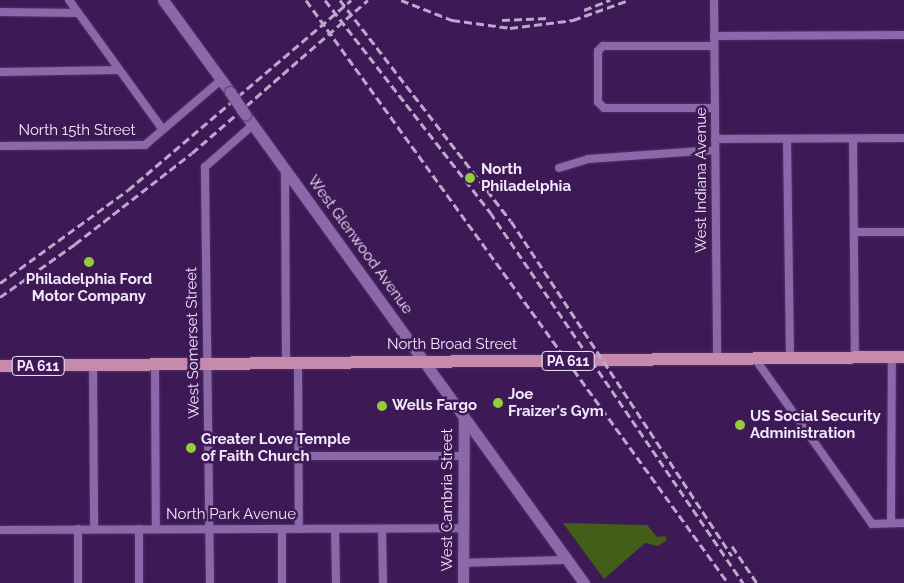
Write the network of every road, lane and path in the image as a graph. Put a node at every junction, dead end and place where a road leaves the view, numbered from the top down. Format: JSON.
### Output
{"nodes":[{"id":1,"x":69,"y":0,"type":"edge"},
{"id":2,"x":163,"y":0,"type":"edge"},
{"id":3,"x":714,"y":0,"type":"edge"},
{"id":4,"x":0,"y":12,"type":"edge"},
{"id":5,"x":78,"y":12,"type":"junction"},
{"id":6,"x":904,"y":35,"type":"edge"},
{"id":7,"x":714,"y":36,"type":"junction"},
{"id":8,"x":714,"y":46,"type":"junction"},
{"id":9,"x":119,"y":70,"type":"junction"},
{"id":10,"x":0,"y":72,"type":"edge"},
{"id":11,"x":221,"y":80,"type":"junction"},
{"id":12,"x":715,"y":108,"type":"junction"},
{"id":13,"x":254,"y":124,"type":"junction"},
{"id":14,"x":163,"y":130,"type":"junction"},
{"id":15,"x":904,"y":138,"type":"edge"},
{"id":16,"x":715,"y":139,"type":"junction"},
{"id":17,"x":853,"y":139,"type":"junction"},
{"id":18,"x":787,"y":140,"type":"junction"},
{"id":19,"x":0,"y":146,"type":"edge"},
{"id":20,"x":715,"y":150,"type":"junction"},
{"id":21,"x":285,"y":167,"type":"junction"},
{"id":22,"x":559,"y":168,"type":"dead end"},
{"id":23,"x":854,"y":232,"type":"junction"},
{"id":24,"x":904,"y":232,"type":"edge"},
{"id":25,"x":898,"y":357,"type":"edge"},
{"id":26,"x":855,"y":358,"type":"junction"},
{"id":27,"x":790,"y":359,"type":"junction"},
{"id":28,"x":424,"y":360,"type":"junction"},
{"id":29,"x":756,"y":360,"type":"junction"},
{"id":30,"x":717,"y":361,"type":"junction"},
{"id":31,"x":292,"y":363,"type":"junction"},
{"id":32,"x":207,"y":364,"type":"junction"},
{"id":33,"x":155,"y":365,"type":"junction"},
{"id":34,"x":0,"y":366,"type":"edge"},
{"id":35,"x":93,"y":366,"type":"junction"},
{"id":36,"x":464,"y":417,"type":"junction"},
{"id":37,"x":299,"y":456,"type":"junction"},
{"id":38,"x":463,"y":456,"type":"junction"},
{"id":39,"x":891,"y":523,"type":"junction"},
{"id":40,"x":904,"y":523,"type":"edge"},
{"id":41,"x":94,"y":528,"type":"junction"},
{"id":42,"x":382,"y":528,"type":"junction"},
{"id":43,"x":463,"y":528,"type":"junction"},
{"id":44,"x":78,"y":529,"type":"junction"},
{"id":45,"x":139,"y":529,"type":"junction"},
{"id":46,"x":156,"y":529,"type":"junction"},
{"id":47,"x":282,"y":529,"type":"junction"},
{"id":48,"x":299,"y":529,"type":"junction"},
{"id":49,"x":335,"y":529,"type":"junction"},
{"id":50,"x":0,"y":530,"type":"edge"},
{"id":51,"x":209,"y":530,"type":"junction"},
{"id":52,"x":567,"y":560,"type":"junction"},
{"id":53,"x":463,"y":563,"type":"junction"},
{"id":54,"x":78,"y":583,"type":"edge"},
{"id":55,"x":139,"y":583,"type":"edge"},
{"id":56,"x":210,"y":583,"type":"edge"},
{"id":57,"x":282,"y":583,"type":"edge"},
{"id":58,"x":336,"y":583,"type":"edge"},
{"id":59,"x":383,"y":583,"type":"edge"},
{"id":60,"x":463,"y":583,"type":"edge"},
{"id":61,"x":584,"y":583,"type":"edge"}],
"edges":[{"from":1,"to":5,"type":"street"},
{"from":2,"to":11,"type":"main road","name":"West Glenwood Avenue"},
{"from":3,"to":7,"type":"street","name":"West Indiana Avenue"},
{"from":4,"to":5,"type":"street"},
{"from":5,"to":9,"type":"street"},
{"from":6,"to":7,"type":"street"},
{"from":7,"to":8,"type":"street","name":"West Indiana Avenue"},
{"from":8,"to":12,"type":"street","name":"West Indiana Avenue"},
{"from":8,"to":12,"type":"street"},
{"from":9,"to":10,"type":"street"},
{"from":9,"to":14,"type":"street"},
{"from":11,"to":13,"type":"main road","name":"West Glenwood Avenue","bridge":true},
{"from":11,"to":14,"type":"street","name":"North 15th Street"},
{"from":12,"to":16,"type":"street","name":"West Indiana Avenue"},
{"from":13,"to":21,"type":"main road","name":"West Glenwood Avenue"},
{"from":13,"to":32,"type":"street","name":"West Somerset Street"},
{"from":14,"to":19,"type":"street","name":"North 15th Street"},
{"from":15,"to":17,"type":"street"},
{"from":16,"to":18,"type":"street"},
{"from":16,"to":20,"type":"street","name":"West Indiana Avenue"},
{"from":17,"to":18,"type":"street"},
{"from":17,"to":23,"type":"street"},
{"from":18,"to":27,"type":"street"},
{"from":20,"to":22,"type":"street"},
{"from":20,"to":30,"type":"street","name":"West Indiana Avenue"},
{"from":21,"to":28,"type":"main road","name":"West Glenwood Avenue"},
{"from":21,"to":31,"type":"street"},
{"from":23,"to":24,"type":"street"},
{"from":23,"to":26,"type":"street"},
{"from":25,"to":26,"type":"main road","name":"North Broad Street","number":"PA 611"},
{"from":25,"to":39,"type":"street"},
{"from":26,"to":27,"type":"main road","name":"North Broad Street","number":"PA 611"},
{"from":27,"to":29,"type":"main road","name":"North Broad Street","number":"PA 611"},
{"from":28,"to":30,"type":"main road","name":"North Broad Street","number":"PA 611"},
{"from":28,"to":31,"type":"main road","name":"North Broad Street","number":"PA 611"},
{"from":28,"to":36,"type":"main road","name":"West Glenwood Avenue"},
{"from":29,"to":30,"type":"main road","name":"North Broad Street","number":"PA 611"},
{"from":29,"to":39,"type":"street"},
{"from":31,"to":32,"type":"main road","name":"North Broad Street","number":"PA 611"},
{"from":31,"to":37,"type":"street"},
{"from":32,"to":33,"type":"main road","name":"North Broad Street","number":"PA 611"},
{"from":32,"to":51,"type":"street","name":"West Somerset Street"},
{"from":33,"to":35,"type":"main road","name":"North Broad Street","number":"PA 611"},
{"from":33,"to":46,"type":"street"},
{"from":34,"to":35,"type":"main road","name":"North Broad Street","number":"PA 611"},
{"from":35,"to":41,"type":"street"},
{"from":36,"to":38,"type":"main road","name":"West Cambria Street"},
{"from":36,"to":52,"type":"main road","name":"West Glenwood Avenue"},
{"from":37,"to":38,"type":"street"},
{"from":37,"to":48,"type":"street"},
{"from":38,"to":43,"type":"main road","name":"West Cambria Street"},
{"from":39,"to":40,"type":"street"},
{"from":41,"to":44,"type":"street","name":"North Park Avenue"},
{"from":41,"to":45,"type":"street","name":"North Park Avenue"},
{"from":42,"to":43,"type":"street","name":"North Park Avenue"},
{"from":42,"to":49,"type":"street","name":"North Park Avenue"},
{"from":42,"to":59,"type":"street"},
{"from":43,"to":53,"type":"main road","name":"West Cambria Street"},
{"from":44,"to":50,"type":"street","name":"North Park Avenue"},
{"from":44,"to":54,"type":"street"},
{"from":45,"to":46,"type":"street","name":"North Park Avenue"},
{"from":45,"to":55,"type":"street"},
{"from":46,"to":51,"type":"street","name":"North Park Avenue"},
{"from":47,"to":48,"type":"street","name":"North Park Avenue"},
{"from":47,"to":51,"type":"street","name":"North Park Avenue"},
{"from":47,"to":57,"type":"street"},
{"from":48,"to":49,"type":"street","name":"North Park Avenue"},
{"from":49,"to":58,"type":"street"},
{"from":51,"to":56,"type":"street","name":"West Somerset Street"},
{"from":52,"to":53,"type":"street"},
{"from":52,"to":61,"type":"main road","name":"West Glenwood Avenue"},
{"from":53,"to":60,"type":"main road","name":"West Cambria Street"}]}
